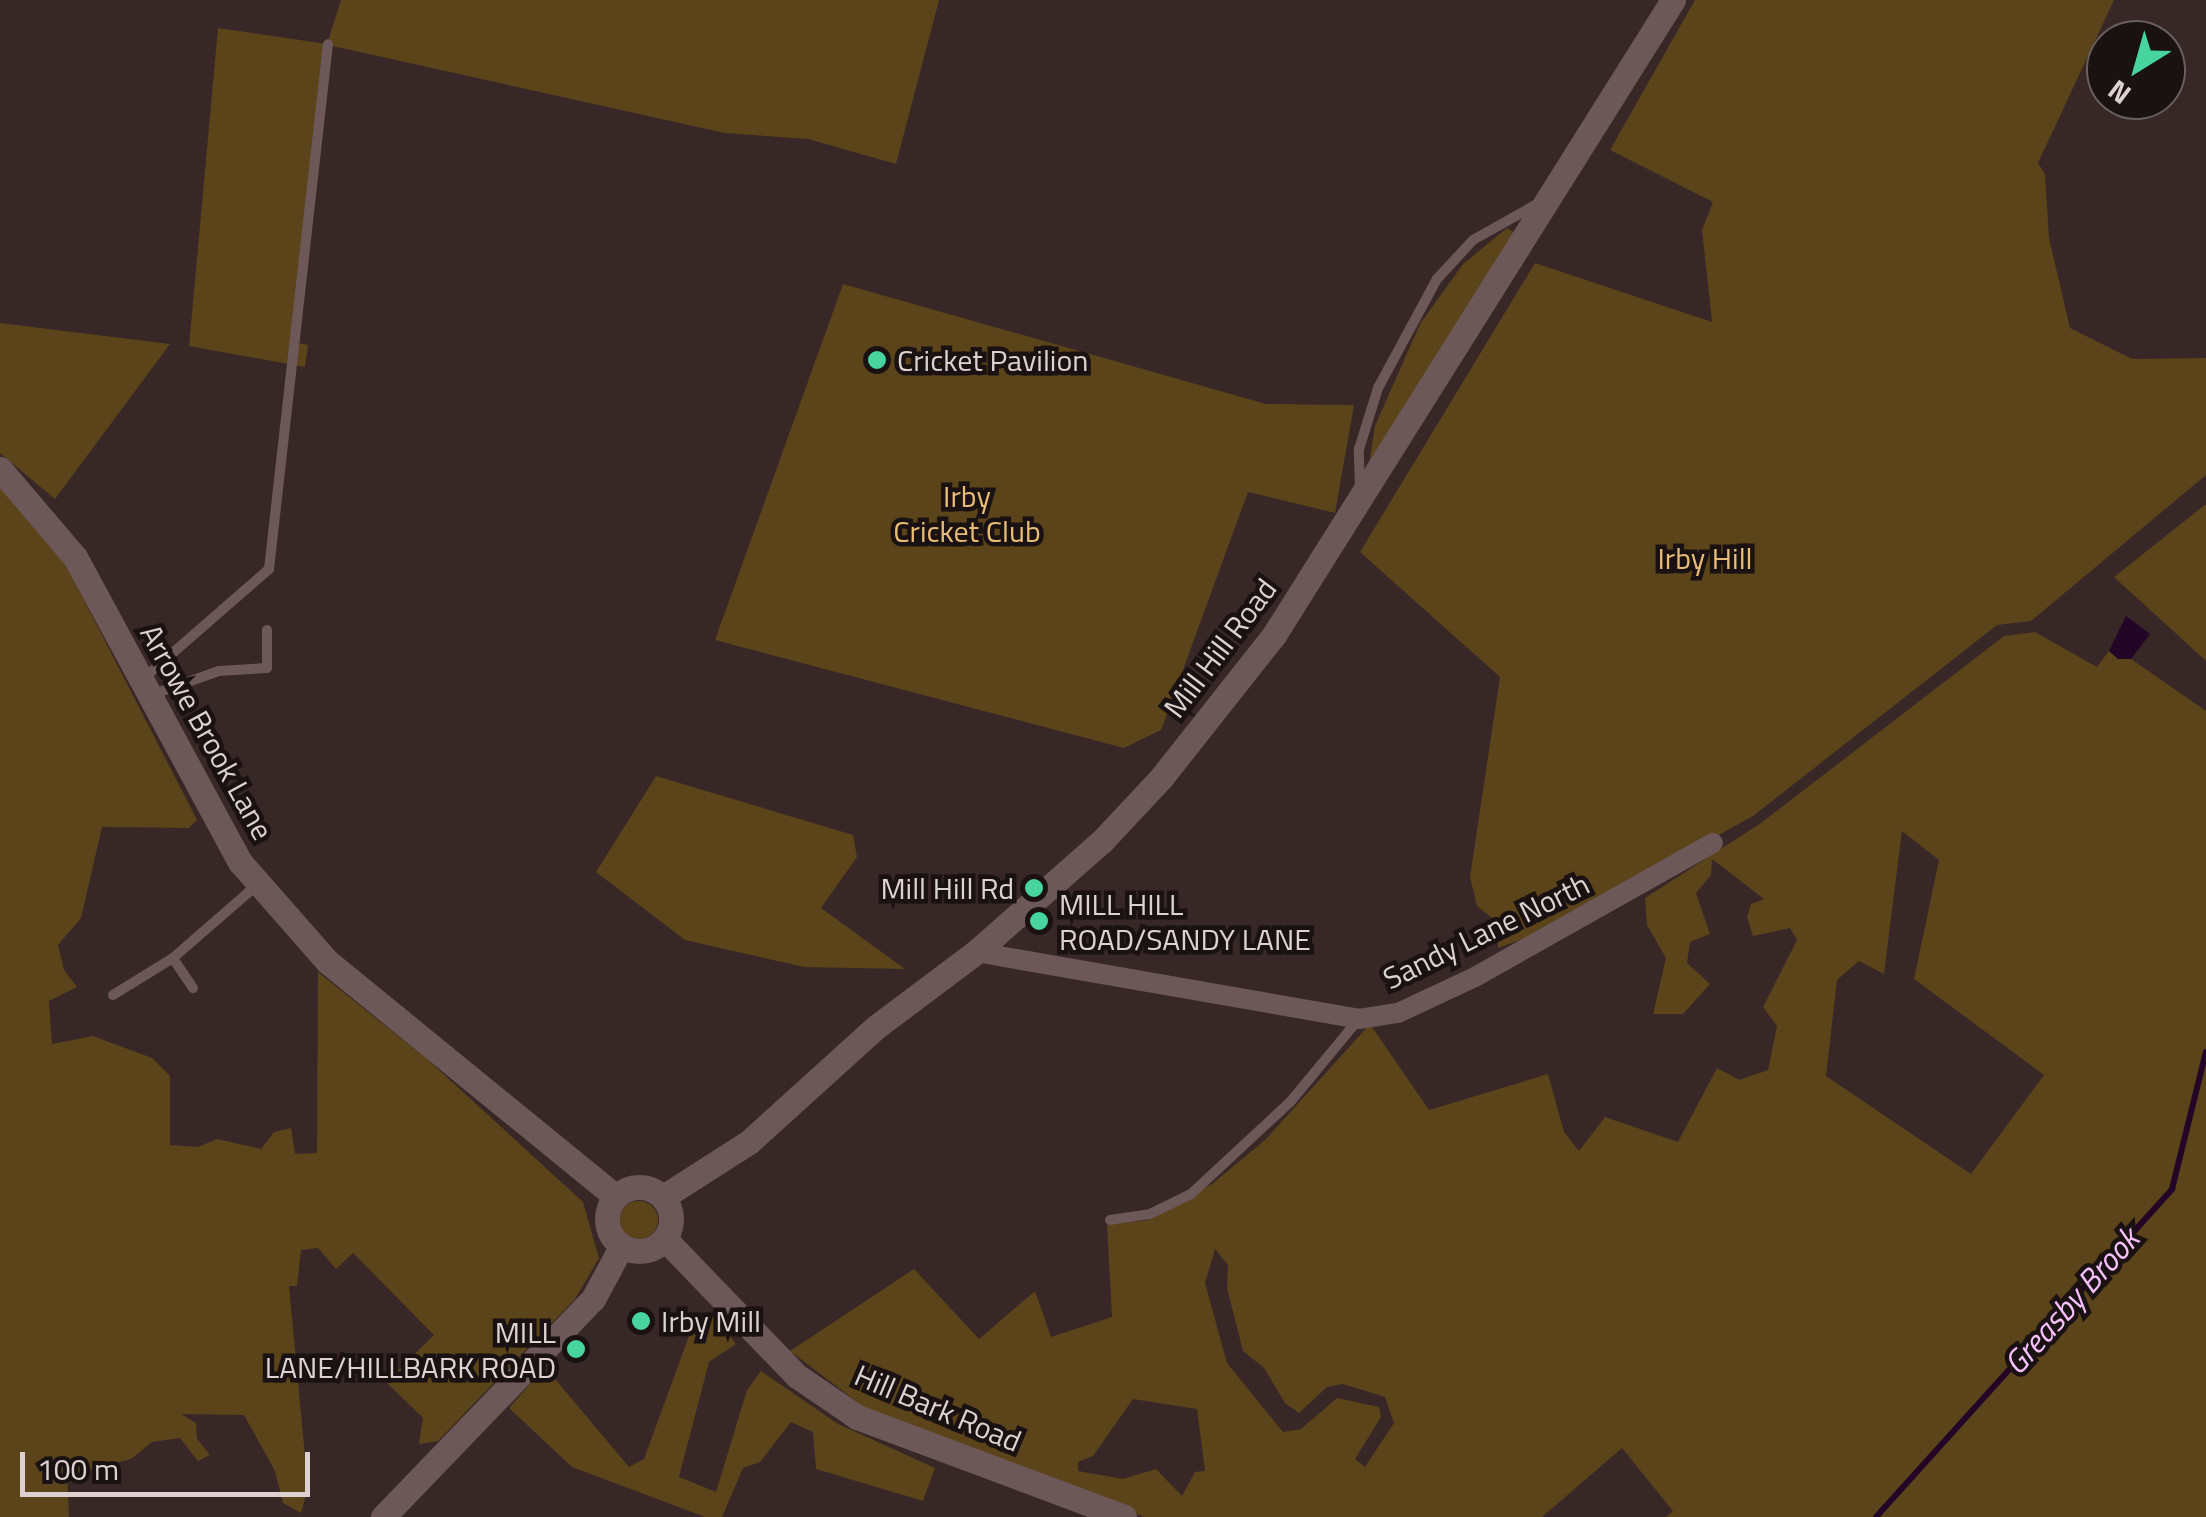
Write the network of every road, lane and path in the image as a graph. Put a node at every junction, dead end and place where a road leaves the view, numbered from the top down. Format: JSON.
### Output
{"nodes":[{"id":1,"x":1673,"y":0,"type":"edge"},
{"id":2,"x":328,"y":44,"type":"dead end"},
{"id":3,"x":1555,"y":194,"type":"junction"},
{"id":4,"x":0,"y":469,"type":"edge"},
{"id":5,"x":1360,"y":504,"type":"junction"},
{"id":6,"x":267,"y":630,"type":"dead end"},
{"id":7,"x":146,"y":688,"type":"junction"},
{"id":8,"x":1713,"y":843,"type":"dead end"},
{"id":9,"x":259,"y":884,"type":"junction"},
{"id":10,"x":976,"y":952,"type":"junction"},
{"id":11,"x":172,"y":958,"type":"junction"},
{"id":12,"x":193,"y":988,"type":"dead end"},
{"id":13,"x":113,"y":995,"type":"dead end"},
{"id":14,"x":1359,"y":1020,"type":"junction"},
{"id":15,"x":614,"y":1195,"type":"junction"},
{"id":16,"x":663,"y":1197,"type":"junction"},
{"id":17,"x":1110,"y":1220,"type":"dead end"},
{"id":18,"x":665,"y":1239,"type":"junction"},
{"id":19,"x":622,"y":1247,"type":"junction"},
{"id":20,"x":382,"y":1517,"type":"edge"},
{"id":21,"x":1124,"y":1517,"type":"edge"}],
"edges":[{"from":1,"to":3,"type":"street","name":"Mill Hill Road"},
{"from":2,"to":7,"type":"lane"},
{"from":3,"to":5,"type":"street","name":"Mill Hill Road"},
{"from":3,"to":5,"type":"lane"},
{"from":4,"to":7,"type":"street","name":"Arrowe Brook Lane"},
{"from":5,"to":10,"type":"street","name":"Mill Hill Road"},
{"from":6,"to":7,"type":"lane"},
{"from":7,"to":9,"type":"street","name":"Arrowe Brook Lane"},
{"from":8,"to":14,"type":"street","name":"Sandy Lane North"},
{"from":9,"to":11,"type":"lane"},
{"from":9,"to":15,"type":"street","name":"Arrowe Brook Lane"},
{"from":10,"to":14,"type":"street","name":"Sandy Lane North"},
{"from":10,"to":16,"type":"street","name":"Mill Hill Road"},
{"from":11,"to":12,"type":"lane"},
{"from":11,"to":13,"type":"lane"},
{"from":14,"to":17,"type":"lane"},
{"from":15,"to":16,"type":"street"},
{"from":15,"to":19,"type":"street"},
{"from":16,"to":18,"type":"street"},
{"from":18,"to":19,"type":"street"},
{"from":18,"to":21,"type":"street","name":"Hill Bark Road"},
{"from":19,"to":20,"type":"street"}]}
